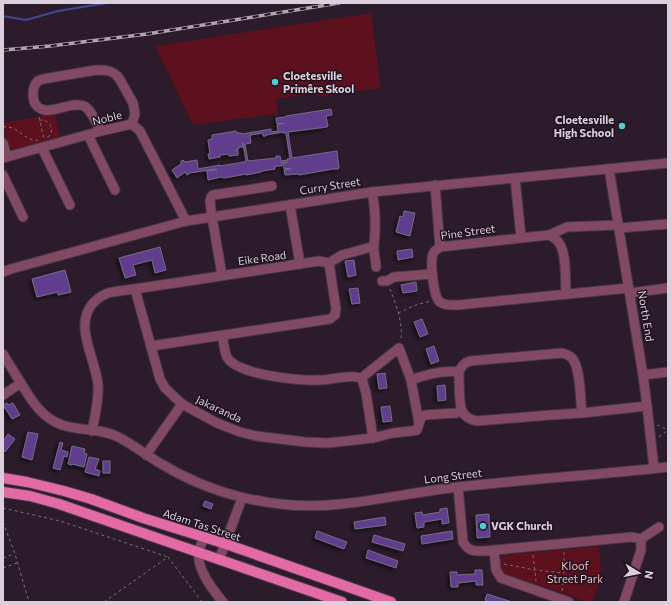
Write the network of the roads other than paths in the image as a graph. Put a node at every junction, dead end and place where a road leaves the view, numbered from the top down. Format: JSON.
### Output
{"nodes":[{"id":1,"x":132,"y":124,"type":"junction"},
{"id":2,"x":101,"y":131,"type":"junction"},
{"id":3,"x":88,"y":135,"type":"junction"},
{"id":4,"x":3,"y":143,"type":"edge"},
{"id":5,"x":44,"y":143,"type":"junction"},
{"id":6,"x":5,"y":157,"type":"edge"},
{"id":7,"x":668,"y":164,"type":"edge"},
{"id":8,"x":609,"y":169,"type":"junction"},
{"id":9,"x":3,"y":175,"type":"edge"},
{"id":10,"x":515,"y":178,"type":"junction"},
{"id":11,"x":435,"y":185,"type":"junction"},
{"id":12,"x":272,"y":186,"type":"dead end"},
{"id":13,"x":115,"y":190,"type":"dead end"},
{"id":14,"x":372,"y":192,"type":"junction"},
{"id":15,"x":70,"y":204,"type":"dead end"},
{"id":16,"x":290,"y":205,"type":"junction"},
{"id":17,"x":22,"y":217,"type":"dead end"},
{"id":18,"x":212,"y":217,"type":"junction"},
{"id":19,"x":186,"y":221,"type":"junction"},
{"id":20,"x":668,"y":224,"type":"edge"},
{"id":21,"x":619,"y":226,"type":"junction"},
{"id":22,"x":549,"y":235,"type":"junction"},
{"id":23,"x":521,"y":237,"type":"junction"},
{"id":24,"x":374,"y":245,"type":"junction"},
{"id":25,"x":440,"y":247,"type":"junction"},
{"id":26,"x":329,"y":263,"type":"junction"},
{"id":27,"x":300,"y":264,"type":"junction"},
{"id":28,"x":376,"y":267,"type":"dead end"},
{"id":29,"x":3,"y":272,"type":"edge"},
{"id":30,"x":432,"y":274,"type":"junction"},
{"id":31,"x":222,"y":275,"type":"junction"},
{"id":32,"x":385,"y":281,"type":"road end"},
{"id":33,"x":668,"y":288,"type":"edge"},
{"id":34,"x":135,"y":289,"type":"junction"},
{"id":35,"x":630,"y":291,"type":"junction"},
{"id":36,"x":566,"y":294,"type":"junction"},
{"id":37,"x":222,"y":336,"type":"junction"},
{"id":38,"x":151,"y":346,"type":"junction"},
{"id":39,"x":3,"y":354,"type":"edge"},
{"id":40,"x":459,"y":372,"type":"junction"},
{"id":41,"x":668,"y":373,"type":"edge"},
{"id":42,"x":643,"y":375,"type":"junction"},
{"id":43,"x":362,"y":379,"type":"junction"},
{"id":44,"x":411,"y":380,"type":"junction"},
{"id":45,"x":21,"y":383,"type":"junction"},
{"id":46,"x":3,"y":395,"type":"edge"},
{"id":47,"x":182,"y":404,"type":"junction"},
{"id":48,"x":648,"y":406,"type":"junction"},
{"id":49,"x":462,"y":411,"type":"junction"},
{"id":50,"x":582,"y":413,"type":"junction"},
{"id":51,"x":419,"y":424,"type":"junction"},
{"id":52,"x":92,"y":430,"type":"junction"},
{"id":53,"x":373,"y":438,"type":"junction"},
{"id":54,"x":146,"y":455,"type":"junction"},
{"id":55,"x":668,"y":466,"type":"edge"},
{"id":56,"x":654,"y":468,"type":"junction"},
{"id":57,"x":3,"y":478,"type":"edge"},
{"id":58,"x":458,"y":487,"type":"junction"},
{"id":59,"x":3,"y":492,"type":"edge"},
{"id":60,"x":242,"y":498,"type":"junction"},
{"id":61,"x":660,"y":527,"type":"dead end"},
{"id":62,"x":204,"y":538,"type":"junction"},
{"id":63,"x":641,"y":539,"type":"junction"},
{"id":64,"x":226,"y":544,"type":"junction"},
{"id":65,"x":494,"y":550,"type":"junction"},
{"id":66,"x":198,"y":553,"type":"junction"},
{"id":67,"x":220,"y":560,"type":"junction"},
{"id":68,"x":223,"y":602,"type":"edge"},
{"id":69,"x":342,"y":602,"type":"edge"},
{"id":70,"x":391,"y":602,"type":"edge"},
{"id":71,"x":569,"y":602,"type":"edge"},
{"id":72,"x":624,"y":602,"type":"edge"}],
"edges":[{"from":1,"to":2,"type":"street","name":"Noble"},
{"from":1,"to":2,"type":"street"},
{"from":1,"to":19,"type":"street","name":"Noble"},
{"from":2,"to":3,"type":"street","name":"Noble"},
{"from":3,"to":5,"type":"street","name":"Noble"},
{"from":3,"to":13,"type":"street"},
{"from":4,"to":6,"type":"street"},
{"from":5,"to":6,"type":"street","name":"Noble"},
{"from":5,"to":15,"type":"street"},
{"from":7,"to":8,"type":"street","name":"Curry Street"},
{"from":8,"to":10,"type":"street","name":"Curry Street"},
{"from":8,"to":21,"type":"street","name":"North End"},
{"from":9,"to":17,"type":"street"},
{"from":10,"to":11,"type":"street","name":"Curry Street"},
{"from":10,"to":23,"type":"street"},
{"from":11,"to":14,"type":"street","name":"Curry Street"},
{"from":11,"to":25,"type":"street"},
{"from":12,"to":18,"type":"street"},
{"from":14,"to":16,"type":"street","name":"Curry Street"},
{"from":14,"to":24,"type":"street"},
{"from":16,"to":18,"type":"street","name":"Curry Street"},
{"from":16,"to":27,"type":"street"},
{"from":18,"to":19,"type":"street","name":"Curry Street"},
{"from":18,"to":31,"type":"street"},
{"from":19,"to":29,"type":"street","name":"Curry Street"},
{"from":20,"to":21,"type":"street","name":"Pine Street"},
{"from":21,"to":22,"type":"street","name":"Pine Street"},
{"from":21,"to":35,"type":"street","name":"North End"},
{"from":22,"to":23,"type":"street","name":"Pine Street"},
{"from":22,"to":36,"type":"street"},
{"from":23,"to":25,"type":"street","name":"Pine Street"},
{"from":24,"to":26,"type":"street"},
{"from":24,"to":28,"type":"street"},
{"from":25,"to":30,"type":"street","name":"Pine Street"},
{"from":26,"to":27,"type":"street","name":"Eike Road"},
{"from":26,"to":37,"type":"street"},
{"from":27,"to":31,"type":"street","name":"Eike Road"},
{"from":30,"to":32,"type":"street"},
{"from":30,"to":36,"type":"street","name":"Pine Street"},
{"from":31,"to":34,"type":"street","name":"Eike Road"},
{"from":33,"to":35,"type":"street"},
{"from":34,"to":38,"type":"street","name":"Jakaranda"},
{"from":34,"to":52,"type":"street","name":"Eike Road"},
{"from":35,"to":36,"type":"street"},
{"from":35,"to":42,"type":"street","name":"North End"},
{"from":37,"to":38,"type":"street"},
{"from":37,"to":43,"type":"street"},
{"from":38,"to":47,"type":"street","name":"Jakaranda"},
{"from":39,"to":45,"type":"street","name":"Long Street"},
{"from":40,"to":44,"type":"street"},
{"from":40,"to":49,"type":"street"},
{"from":40,"to":50,"type":"street"},
{"from":41,"to":42,"type":"street"},
{"from":42,"to":48,"type":"street","name":"North End"},
{"from":43,"to":44,"type":"street"},
{"from":43,"to":53,"type":"street"},
{"from":44,"to":51,"type":"street"},
{"from":45,"to":46,"type":"street"},
{"from":45,"to":52,"type":"street","name":"Long Street"},
{"from":47,"to":53,"type":"street","name":"Jakaranda"},
{"from":47,"to":54,"type":"street"},
{"from":48,"to":50,"type":"street"},
{"from":48,"to":56,"type":"street","name":"North End"},
{"from":49,"to":50,"type":"street"},
{"from":49,"to":51,"type":"street","name":"Jakaranda"},
{"from":51,"to":53,"type":"street","name":"Jakaranda"},
{"from":52,"to":54,"type":"street","name":"Long Street"},
{"from":54,"to":60,"type":"street","name":"Long Street"},
{"from":55,"to":56,"type":"street","name":"Long Street"},
{"from":56,"to":58,"type":"street","name":"Long Street"},
{"from":57,"to":62,"type":"main road","name":"Adam Tas Street"},
{"from":58,"to":60,"type":"street","name":"Long Street"},
{"from":58,"to":65,"type":"street"},
{"from":59,"to":66,"type":"main road"},
{"from":60,"to":64,"type":"street"},
{"from":61,"to":63,"type":"street"},
{"from":62,"to":64,"type":"main road","name":"Adam Tas Street"},
{"from":62,"to":66,"type":"street"},
{"from":63,"to":65,"type":"street"},
{"from":63,"to":72,"type":"street"},
{"from":64,"to":67,"type":"street"},
{"from":64,"to":70,"type":"main road","name":"Adam Tas Street"},
{"from":65,"to":71,"type":"street"},
{"from":66,"to":67,"type":"main road"},
{"from":66,"to":68,"type":"street"},
{"from":67,"to":69,"type":"main road"}]}
